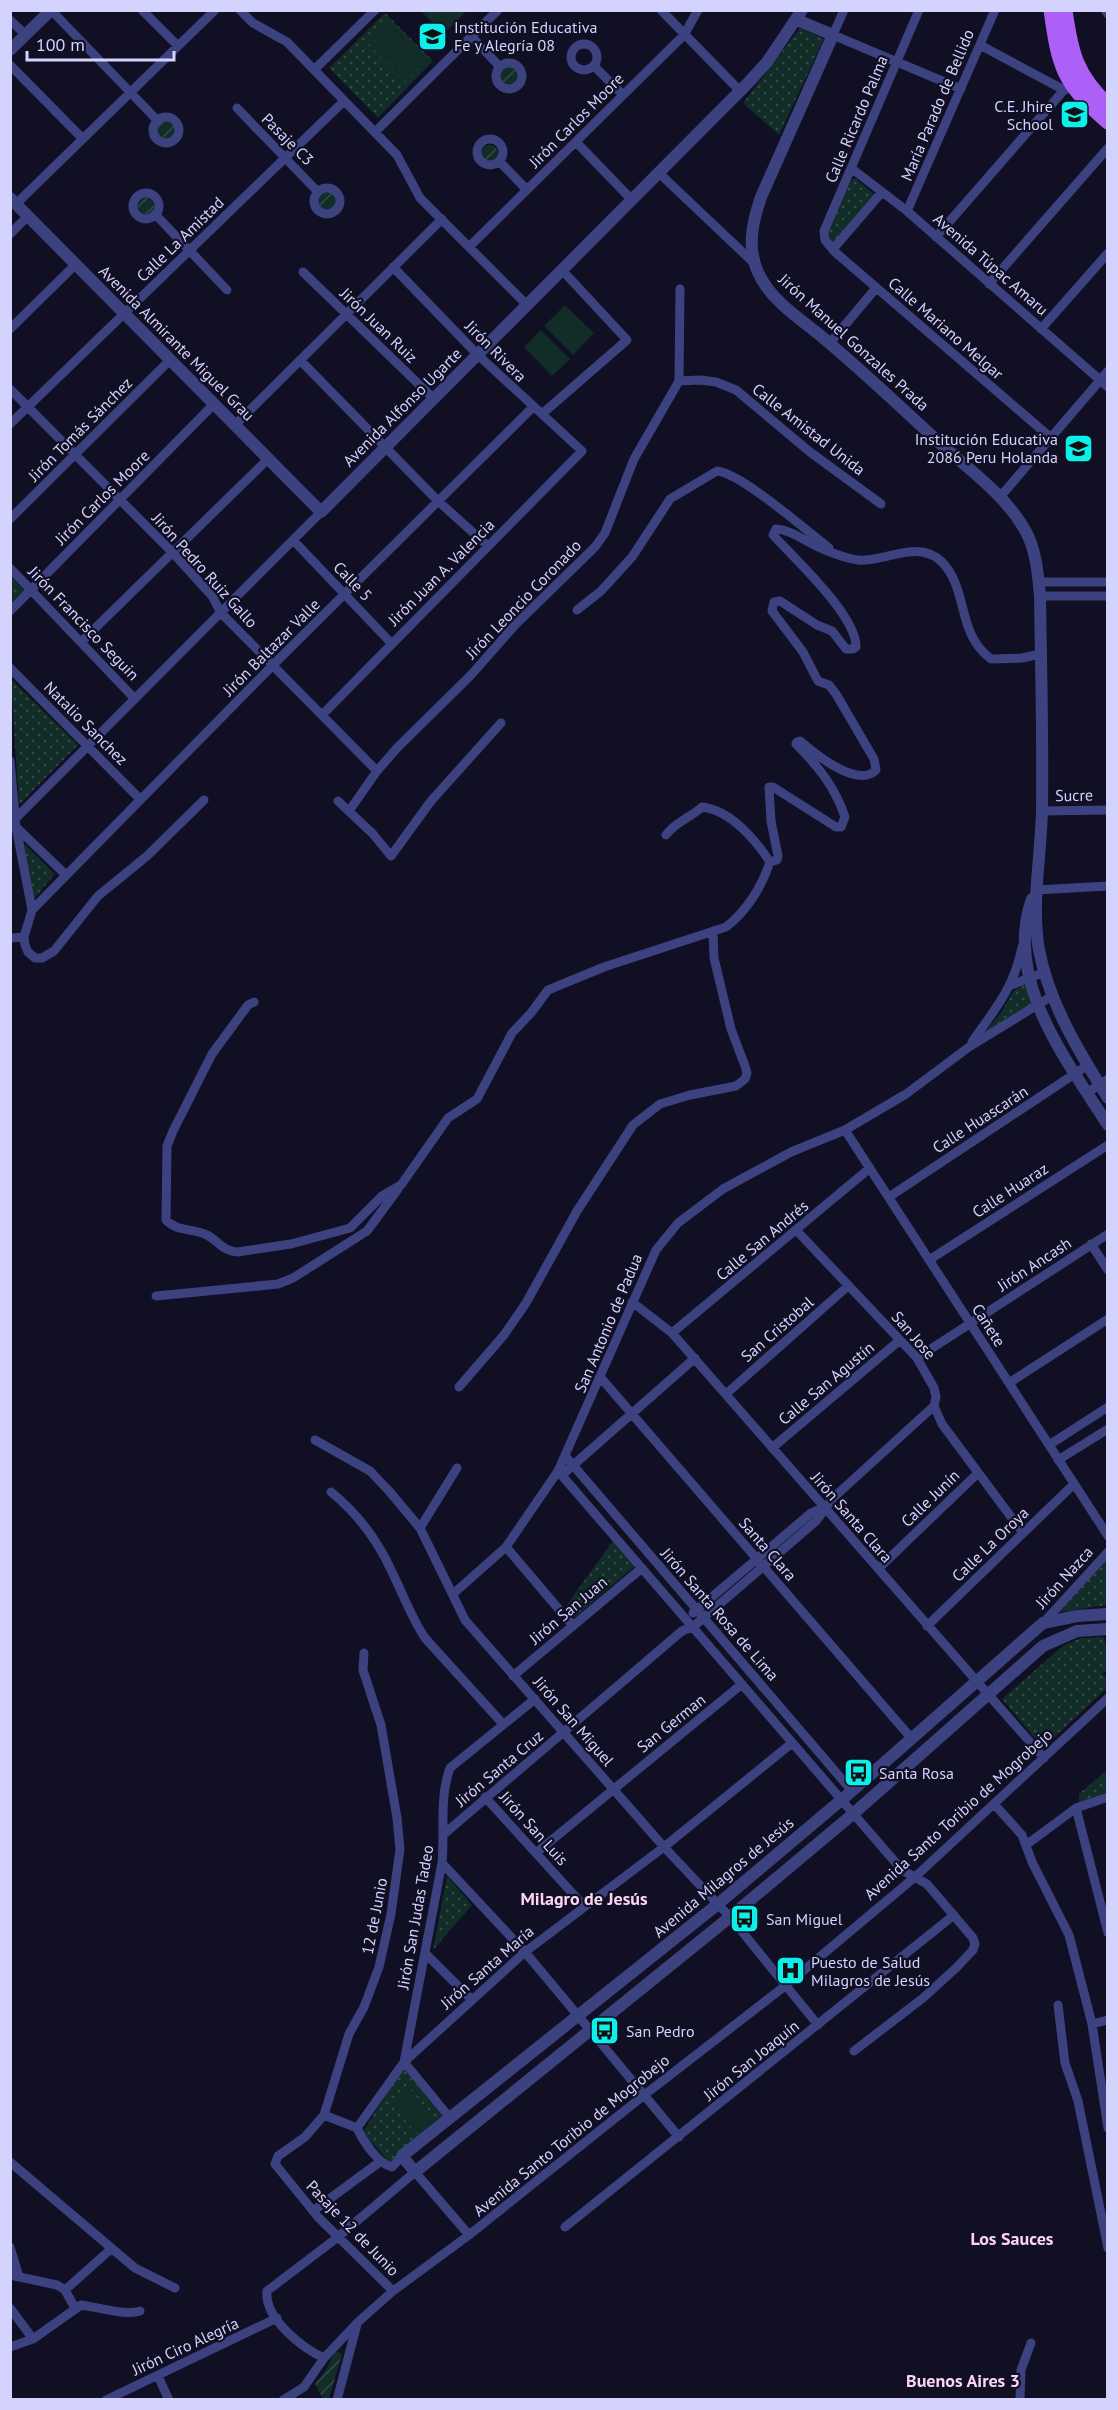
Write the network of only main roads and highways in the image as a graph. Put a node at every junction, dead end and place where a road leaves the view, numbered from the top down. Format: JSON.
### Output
{"nodes":[{"id":1,"x":1051,"y":10,"type":"edge"},
{"id":2,"x":1065,"y":10,"type":"edge"},
{"id":3,"x":1107,"y":105,"type":"edge"},
{"id":4,"x":1107,"y":122,"type":"edge"}],
"edges":[{"from":1,"to":4,"type":"main road"},
{"from":2,"to":3,"type":"main road"}]}
